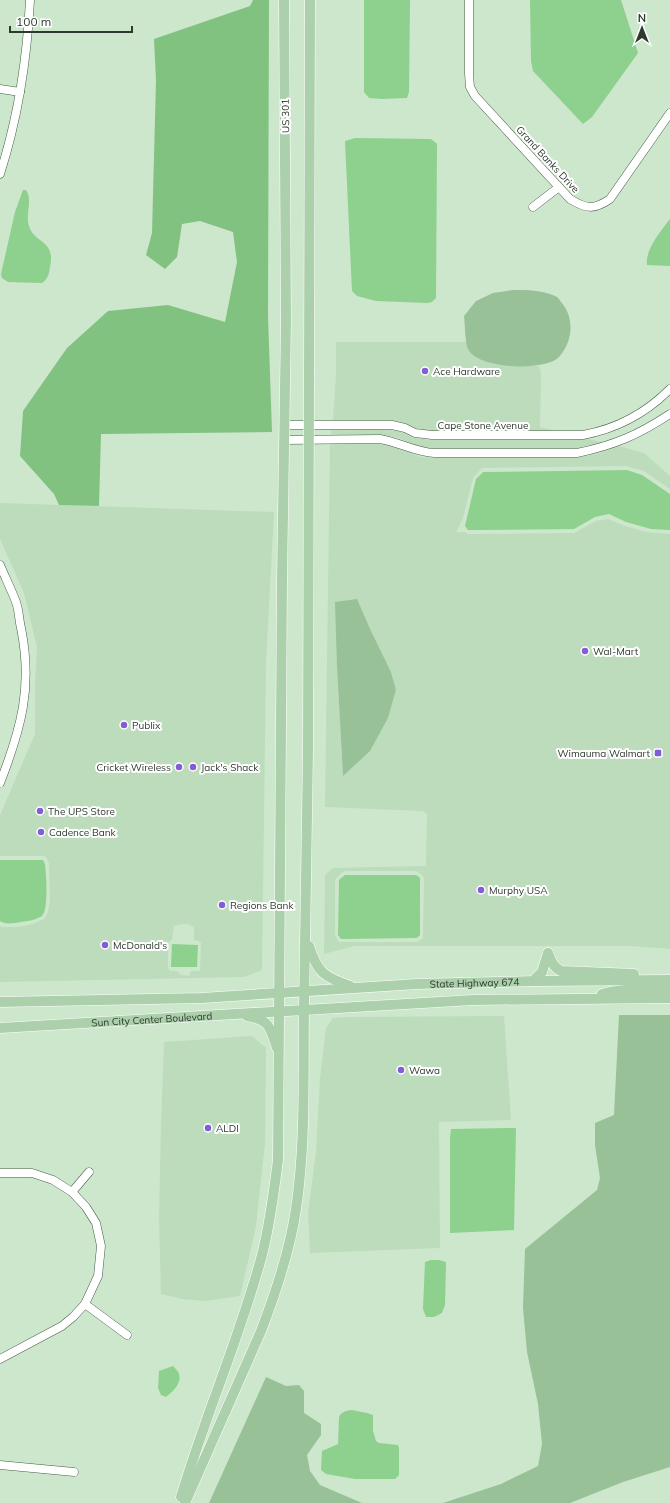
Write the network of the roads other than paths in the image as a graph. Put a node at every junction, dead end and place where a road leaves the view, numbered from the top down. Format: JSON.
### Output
{"nodes":[{"id":1,"x":30,"y":0,"type":"edge"},
{"id":2,"x":284,"y":0,"type":"edge"},
{"id":3,"x":310,"y":0,"type":"edge"},
{"id":4,"x":469,"y":0,"type":"edge"},
{"id":5,"x":0,"y":89,"type":"edge"},
{"id":6,"x":20,"y":92,"type":"junction"},
{"id":7,"x":670,"y":114,"type":"edge"},
{"id":8,"x":0,"y":174,"type":"edge"},
{"id":9,"x":559,"y":187,"type":"junction"},
{"id":10,"x":533,"y":207,"type":"dead end"},
{"id":11,"x":670,"y":389,"type":"edge"},
{"id":12,"x":670,"y":414,"type":"edge"},
{"id":13,"x":285,"y":425,"type":"junction"},
{"id":14,"x":309,"y":425,"type":"junction"},
{"id":15,"x":284,"y":440,"type":"junction"},
{"id":16,"x":309,"y":440,"type":"junction"},
{"id":17,"x":0,"y":565,"type":"edge"},
{"id":18,"x":0,"y":783,"type":"edge"},
{"id":19,"x":306,"y":937,"type":"junction"},
{"id":20,"x":666,"y":980,"type":"edge"},
{"id":21,"x":533,"y":981,"type":"junction"},
{"id":22,"x":356,"y":988,"type":"junction"},
{"id":23,"x":670,"y":989,"type":"edge"},
{"id":24,"x":304,"y":991,"type":"junction"},
{"id":25,"x":280,"y":993,"type":"junction"},
{"id":26,"x":586,"y":998,"type":"junction"},
{"id":27,"x":670,"y":998,"type":"edge"},
{"id":28,"x":0,"y":1002,"type":"edge"},
{"id":29,"x":304,"y":1009,"type":"junction"},
{"id":30,"x":280,"y":1011,"type":"junction"},
{"id":31,"x":237,"y":1014,"type":"junction"},
{"id":32,"x":0,"y":1028,"type":"edge"},
{"id":33,"x":280,"y":1058,"type":"junction"},
{"id":34,"x":89,"y":1172,"type":"dead end"},
{"id":35,"x":0,"y":1173,"type":"edge"},
{"id":36,"x":72,"y":1192,"type":"junction"},
{"id":37,"x":85,"y":1304,"type":"junction"},
{"id":38,"x":127,"y":1335,"type":"dead end"},
{"id":39,"x":0,"y":1359,"type":"edge"},
{"id":40,"x":0,"y":1466,"type":"edge"},
{"id":41,"x":74,"y":1472,"type":"dead end"},
{"id":42,"x":180,"y":1503,"type":"edge"},
{"id":43,"x":185,"y":1503,"type":"edge"}],
"edges":[{"from":1,"to":6,"type":"street"},
{"from":2,"to":13,"type":"main road","name":"US 301","number":"US 301"},
{"from":3,"to":14,"type":"main road"},
{"from":4,"to":9,"type":"street","name":"Grand Banks Drive"},
{"from":5,"to":6,"type":"street"},
{"from":6,"to":8,"type":"street"},
{"from":7,"to":9,"type":"street","name":"Grand Banks Drive"},
{"from":9,"to":10,"type":"street"},
{"from":11,"to":14,"type":"street","name":"Cape Stone Avenue"},
{"from":12,"to":16,"type":"street"},
{"from":13,"to":14,"type":"street","name":"Cape Stone Avenue"},
{"from":13,"to":15,"type":"main road","number":"US 301"},
{"from":14,"to":16,"type":"main road"},
{"from":15,"to":16,"type":"street"},
{"from":15,"to":25,"type":"main road","number":"US 301"},
{"from":16,"to":19,"type":"main road"},
{"from":17,"to":18,"type":"street"},
{"from":19,"to":22,"type":"main road"},
{"from":19,"to":24,"type":"main road"},
{"from":20,"to":21,"type":"main road","name":"State Highway 674"},
{"from":20,"to":21,"type":"main road"},
{"from":21,"to":22,"type":"main road","name":"State Highway 674"},
{"from":22,"to":24,"type":"main road","name":"State Highway 674"},
{"from":23,"to":26,"type":"main road"},
{"from":24,"to":25,"type":"main road","name":"State Highway 674"},
{"from":24,"to":29,"type":"main road"},
{"from":25,"to":28,"type":"main road","name":"Sun City Center Boulevard"},
{"from":25,"to":30,"type":"main road","number":"US 301"},
{"from":26,"to":27,"type":"main road","name":"State Highway 674"},
{"from":26,"to":29,"type":"main road","name":"State Highway 674"},
{"from":29,"to":30,"type":"main road","name":"Sun City Center Boulevard"},
{"from":29,"to":43,"type":"main road"},
{"from":30,"to":31,"type":"main road","name":"Sun City Center Boulevard"},
{"from":30,"to":33,"type":"main road","number":"US 301"},
{"from":31,"to":32,"type":"main road","name":"Sun City Center Boulevard"},
{"from":31,"to":33,"type":"main road"},
{"from":33,"to":42,"type":"main road","number":"US 301"},
{"from":34,"to":36,"type":"street"},
{"from":35,"to":36,"type":"street"},
{"from":36,"to":37,"type":"street"},
{"from":37,"to":38,"type":"street"},
{"from":37,"to":39,"type":"street"},
{"from":40,"to":41,"type":"street"}]}
